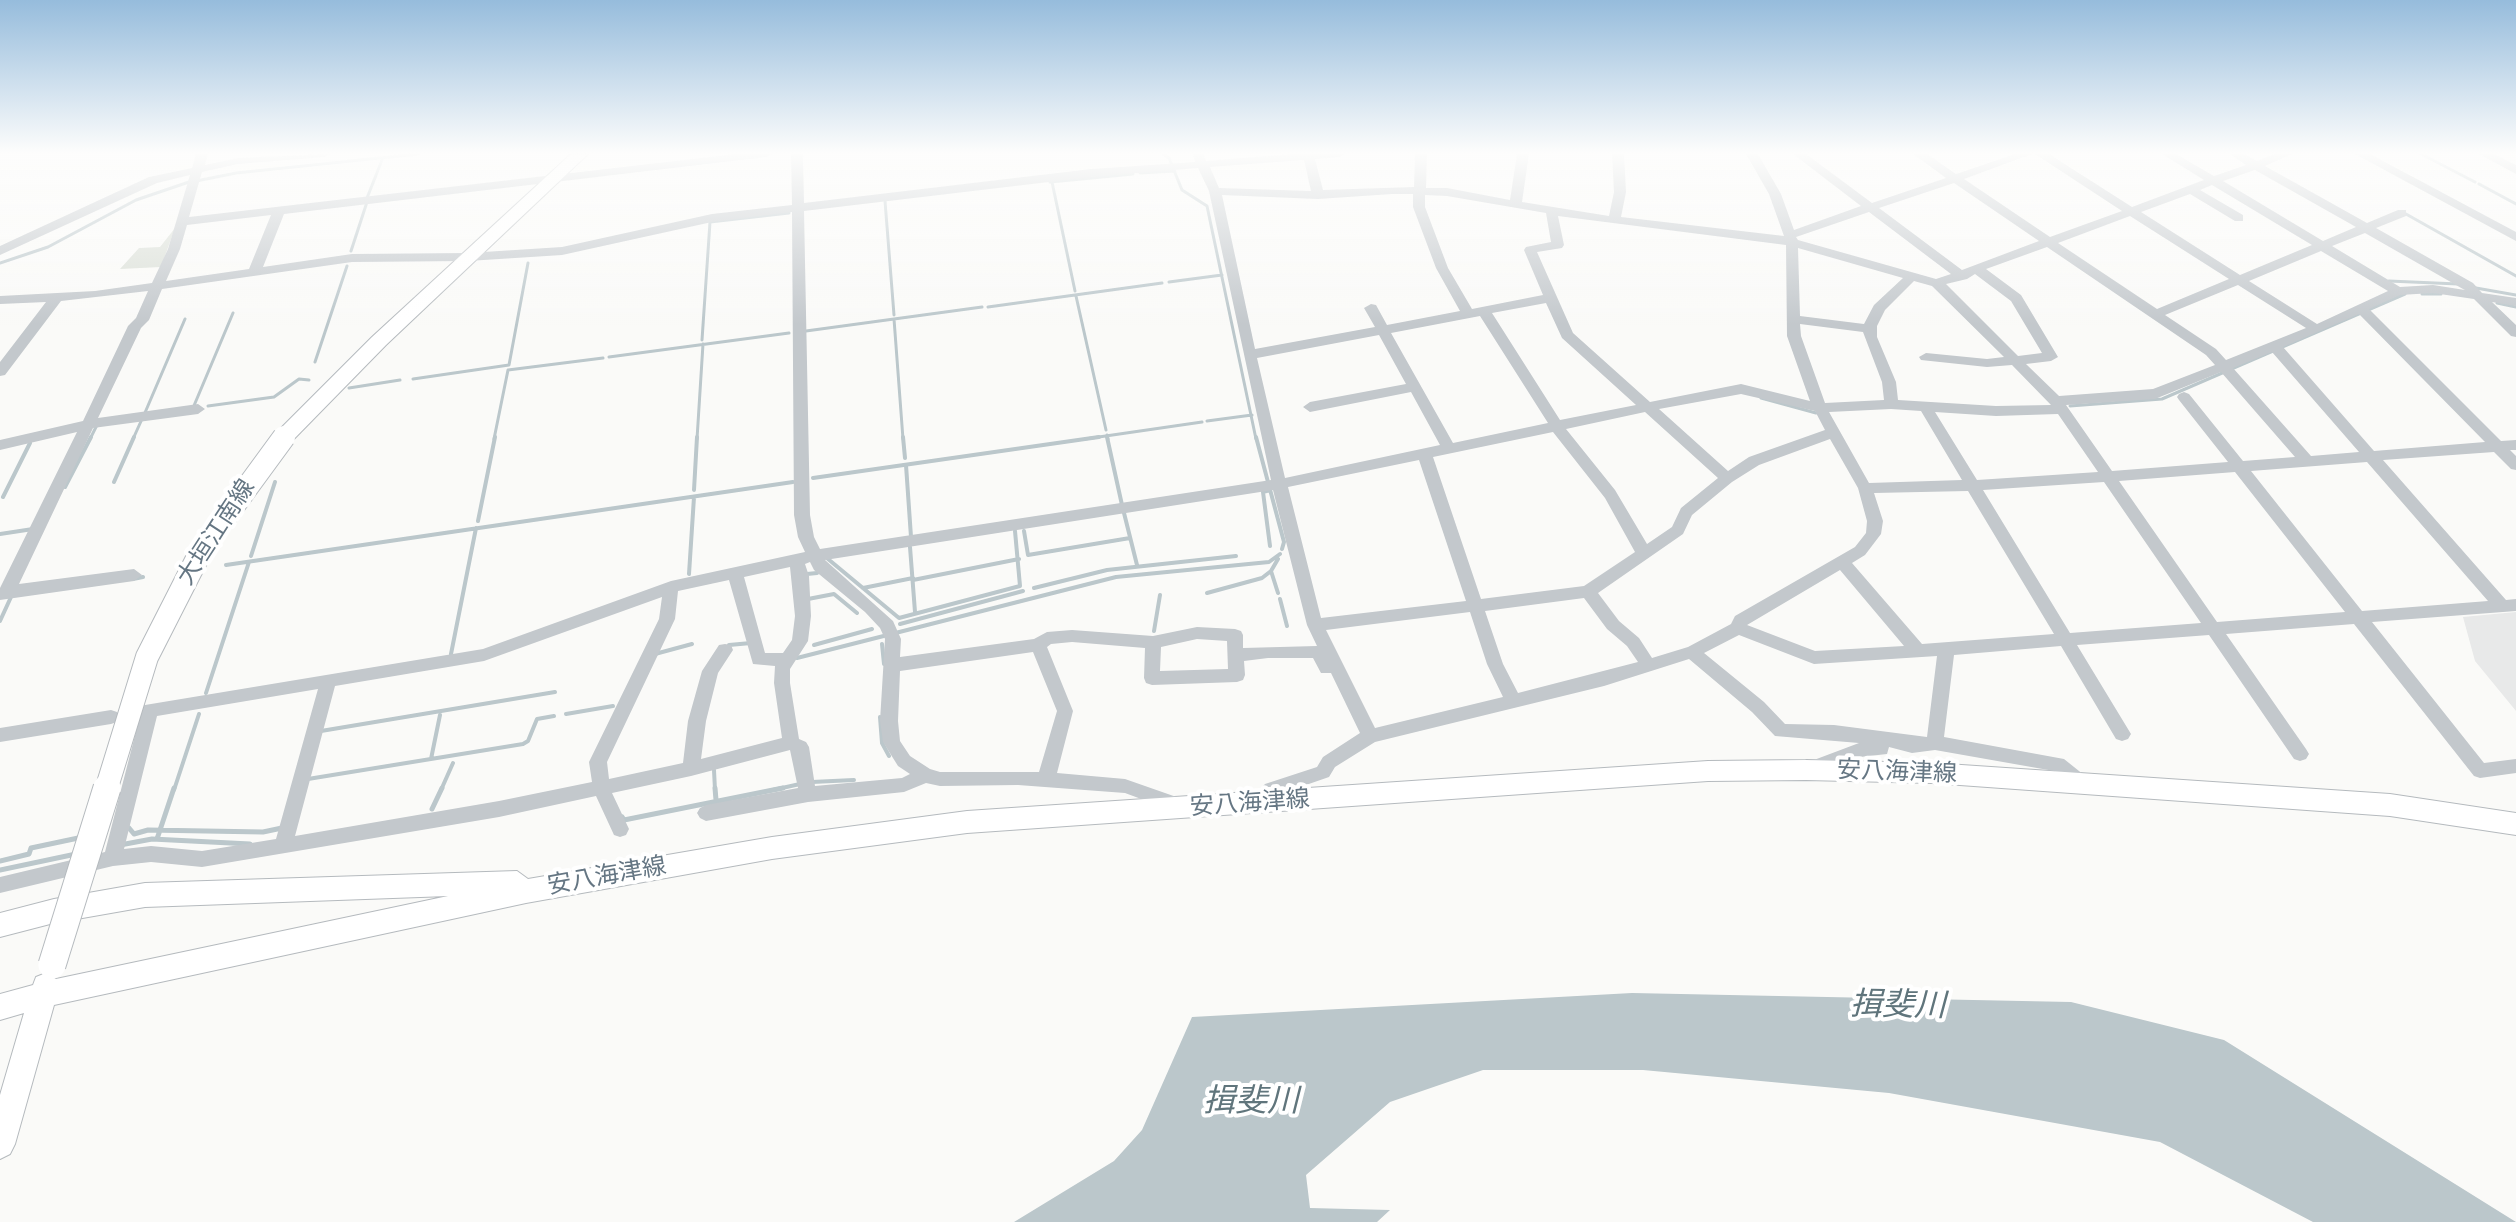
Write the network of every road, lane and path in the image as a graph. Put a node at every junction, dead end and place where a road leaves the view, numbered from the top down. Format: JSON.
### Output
{"nodes":[{"id":1,"x":91,"y":211,"type":"edge"},
{"id":2,"x":184,"y":211,"type":"edge"},
{"id":3,"x":279,"y":211,"type":"joint"},
{"id":4,"x":518,"y":211,"type":"edge"},
{"id":5,"x":775,"y":211,"type":"edge"},
{"id":6,"x":798,"y":211,"type":"edge"},
{"id":7,"x":1219,"y":211,"type":"edge"},
{"id":8,"x":1420,"y":211,"type":"edge"},
{"id":9,"x":1551,"y":211,"type":"edge"},
{"id":10,"x":1559,"y":211,"type":"edge"},
{"id":11,"x":1616,"y":211,"type":"edge"},
{"id":12,"x":1781,"y":211,"type":"edge"},
{"id":13,"x":1863,"y":211,"type":"edge"},
{"id":14,"x":1875,"y":211,"type":"edge"},
{"id":15,"x":2003,"y":211,"type":"edge"},
{"id":16,"x":2227,"y":211,"type":"edge"},
{"id":17,"x":2265,"y":211,"type":"edge"},
{"id":18,"x":2336,"y":211,"type":"edge"},
{"id":19,"x":2467,"y":211,"type":"edge"},
{"id":20,"x":2132,"y":212,"type":"joint"},
{"id":21,"x":2402,"y":213,"type":"dead end"},
{"id":22,"x":1615,"y":218,"type":"junction"},
{"id":23,"x":2239,"y":218,"type":"dead end"},
{"id":24,"x":180,"y":222,"type":"junction"},
{"id":25,"x":2366,"y":228,"type":"junction"},
{"id":26,"x":2516,"y":237,"type":"edge"},
{"id":27,"x":1791,"y":238,"type":"junction"},
{"id":28,"x":2051,"y":243,"type":"junction"},
{"id":29,"x":2323,"y":247,"type":"junction"},
{"id":30,"x":0,"y":251,"type":"edge"},
{"id":31,"x":468,"y":257,"type":"junction"},
{"id":32,"x":1978,"y":270,"type":"junction"},
{"id":33,"x":254,"y":273,"type":"junction"},
{"id":34,"x":1912,"y":276,"type":"junction"},
{"id":35,"x":1962,"y":276,"type":"junction"},
{"id":36,"x":2240,"y":281,"type":"junction"},
{"id":37,"x":1937,"y":283,"type":"junction"},
{"id":38,"x":154,"y":287,"type":"junction"},
{"id":39,"x":2398,"y":291,"type":"junction"},
{"id":40,"x":2476,"y":295,"type":"junction"},
{"id":41,"x":56,"y":298,"type":"junction"},
{"id":42,"x":1549,"y":298,"type":"junction"},
{"id":43,"x":0,"y":300,"type":"edge"},
{"id":44,"x":2516,"y":302,"type":"edge"},
{"id":45,"x":1371,"y":308,"type":"dead end"},
{"id":46,"x":2360,"y":308,"type":"junction"},
{"id":47,"x":1484,"y":311,"type":"junction"},
{"id":48,"x":1468,"y":313,"type":"junction"},
{"id":49,"x":2156,"y":314,"type":"junction"},
{"id":50,"x":1792,"y":319,"type":"junction"},
{"id":51,"x":1383,"y":329,"type":"junction"},
{"id":52,"x":1870,"y":329,"type":"junction"},
{"id":53,"x":2316,"y":329,"type":"junction"},
{"id":54,"x":2516,"y":333,"type":"edge"},
{"id":55,"x":2274,"y":346,"type":"junction"},
{"id":56,"x":1249,"y":355,"type":"junction"},
{"id":57,"x":1926,"y":357,"type":"dead end"},
{"id":58,"x":2016,"y":362,"type":"junction"},
{"id":59,"x":2226,"y":366,"type":"junction"},
{"id":60,"x":0,"y":372,"type":"edge"},
{"id":61,"x":1415,"y":387,"type":"junction"},
{"id":62,"x":2184,"y":397,"type":"dead end"},
{"id":63,"x":1891,"y":404,"type":"junction"},
{"id":64,"x":2058,"y":405,"type":"junction"},
{"id":65,"x":1649,"y":406,"type":"junction"},
{"id":66,"x":1925,"y":406,"type":"junction"},
{"id":67,"x":1310,"y":407,"type":"dead end"},
{"id":68,"x":1820,"y":408,"type":"junction"},
{"id":69,"x":198,"y":409,"type":"dead end"},
{"id":70,"x":89,"y":424,"type":"junction"},
{"id":71,"x":1557,"y":425,"type":"junction"},
{"id":72,"x":1833,"y":433,"type":"junction"},
{"id":73,"x":0,"y":445,"type":"edge"},
{"id":74,"x":2516,"y":445,"type":"edge"},
{"id":75,"x":2498,"y":447,"type":"junction"},
{"id":76,"x":1449,"y":448,"type":"junction"},
{"id":77,"x":1424,"y":453,"type":"junction"},
{"id":78,"x":2372,"y":457,"type":"junction"},
{"id":79,"x":2307,"y":461,"type":"junction"},
{"id":80,"x":2516,"y":465,"type":"edge"},
{"id":81,"x":2238,"y":466,"type":"junction"},
{"id":82,"x":2107,"y":477,"type":"junction"},
{"id":83,"x":1727,"y":478,"type":"junction"},
{"id":84,"x":1279,"y":484,"type":"junction"},
{"id":85,"x":1972,"y":485,"type":"junction"},
{"id":86,"x":1865,"y":488,"type":"junction"},
{"id":87,"x":1644,"y":553,"type":"junction"},
{"id":88,"x":813,"y":556,"type":"junction"},
{"id":89,"x":796,"y":560,"type":"junction"},
{"id":90,"x":1842,"y":562,"type":"junction"},
{"id":91,"x":735,"y":573,"type":"junction"},
{"id":92,"x":134,"y":575,"type":"dead end"},
{"id":93,"x":671,"y":587,"type":"junction"},
{"id":94,"x":1588,"y":592,"type":"junction"},
{"id":95,"x":4,"y":593,"type":"edge"},
{"id":96,"x":1475,"y":603,"type":"junction"},
{"id":97,"x":2509,"y":606,"type":"edge"},
{"id":98,"x":2360,"y":619,"type":"junction"},
{"id":99,"x":1315,"y":625,"type":"junction"},
{"id":100,"x":1738,"y":628,"type":"junction"},
{"id":101,"x":2215,"y":630,"type":"junction"},
{"id":102,"x":1153,"y":642,"type":"junction"},
{"id":103,"x":2067,"y":642,"type":"junction"},
{"id":104,"x":1038,"y":645,"type":"junction"},
{"id":105,"x":725,"y":650,"type":"dead end"},
{"id":106,"x":1918,"y":651,"type":"junction"},
{"id":107,"x":1691,"y":652,"type":"junction"},
{"id":108,"x":1946,"y":652,"type":"junction"},
{"id":109,"x":1235,"y":655,"type":"junction"},
{"id":110,"x":788,"y":660,"type":"junction"},
{"id":111,"x":893,"y":665,"type":"junction"},
{"id":112,"x":1649,"y":666,"type":"junction"},
{"id":113,"x":1342,"y":680,"type":"junction"},
{"id":114,"x":328,"y":683,"type":"junction"},
{"id":115,"x":1513,"y":700,"type":"junction"},
{"id":116,"x":111,"y":717,"type":"dead end"},
{"id":117,"x":2122,"y":734,"type":"dead end"},
{"id":118,"x":0,"y":735,"type":"edge"},
{"id":119,"x":1370,"y":736,"type":"junction"},
{"id":120,"x":791,"y":743,"type":"junction"},
{"id":121,"x":1927,"y":744,"type":"junction"},
{"id":122,"x":2300,"y":754,"type":"dead end"},
{"id":123,"x":2516,"y":766,"type":"edge"},
{"id":124,"x":691,"y":769,"type":"junction"},
{"id":125,"x":1806,"y":770,"type":"junction"},
{"id":126,"x":925,"y":775,"type":"junction"},
{"id":127,"x":1046,"y":780,"type":"junction"},
{"id":128,"x":2083,"y":784,"type":"junction"},
{"id":129,"x":601,"y":788,"type":"junction"},
{"id":130,"x":808,"y":794,"type":"junction"},
{"id":131,"x":1255,"y":805,"type":"junction"},
{"id":132,"x":1186,"y":808,"type":"junction"},
{"id":133,"x":706,"y":813,"type":"dead end"},
{"id":134,"x":2516,"y":824,"type":"edge"},
{"id":135,"x":620,"y":829,"type":"dead end"},
{"id":136,"x":283,"y":846,"type":"junction"},
{"id":137,"x":113,"y":858,"type":"junction"},
{"id":138,"x":0,"y":885,"type":"edge"},
{"id":139,"x":526,"y":891,"type":"junction"},
{"id":140,"x":0,"y":925,"type":"edge"},
{"id":141,"x":44,"y":995,"type":"junction"},
{"id":142,"x":0,"y":1007,"type":"edge"},
{"id":143,"x":0,"y":1144,"type":"edge"}],
"edges":[{"from":1,"to":30,"type":"street"},
{"from":2,"to":24,"type":"street"},
{"from":3,"to":24,"type":"street"},
{"from":3,"to":33,"type":"street"},
{"from":4,"to":31,"type":"main road","name":"大垣江南線"},
{"from":5,"to":31,"type":"street"},
{"from":6,"to":88,"type":"street"},
{"from":7,"to":56,"type":"street"},
{"from":8,"to":48,"type":"street"},
{"from":9,"to":42,"type":"street"},
{"from":10,"to":22,"type":"street"},
{"from":11,"to":22,"type":"street"},
{"from":12,"to":27,"type":"street"},
{"from":13,"to":27,"type":"street"},
{"from":14,"to":35,"type":"street"},
{"from":15,"to":28,"type":"street"},
{"from":16,"to":23,"type":"street"},
{"from":17,"to":29,"type":"street"},
{"from":18,"to":25,"type":"street"},
{"from":19,"to":26,"type":"street"},
{"from":20,"to":28,"type":"street"},
{"from":20,"to":36,"type":"street"},
{"from":21,"to":25,"type":"street"},
{"from":22,"to":27,"type":"street"},
{"from":24,"to":38,"type":"street"},
{"from":25,"to":29,"type":"street"},
{"from":25,"to":40,"type":"street"},
{"from":27,"to":34,"type":"street"},
{"from":27,"to":50,"type":"street"},
{"from":28,"to":32,"type":"street"},
{"from":28,"to":49,"type":"street"},
{"from":29,"to":36,"type":"street"},
{"from":29,"to":39,"type":"street"},
{"from":31,"to":33,"type":"street"},
{"from":31,"to":141,"type":"main road","name":"大垣江南線","bridge":true},
{"from":32,"to":35,"type":"street"},
{"from":32,"to":58,"type":"street"},
{"from":33,"to":38,"type":"street"},
{"from":34,"to":37,"type":"street"},
{"from":34,"to":52,"type":"street"},
{"from":35,"to":37,"type":"street"},
{"from":36,"to":49,"type":"street"},
{"from":36,"to":53,"type":"street"},
{"from":37,"to":58,"type":"street"},
{"from":38,"to":41,"type":"street"},
{"from":38,"to":70,"type":"street"},
{"from":39,"to":40,"type":"street"},
{"from":39,"to":46,"type":"street"},
{"from":40,"to":44,"type":"street"},
{"from":40,"to":54,"type":"street"},
{"from":41,"to":43,"type":"street"},
{"from":41,"to":60,"type":"street"},
{"from":42,"to":47,"type":"street"},
{"from":42,"to":65,"type":"street"},
{"from":45,"to":51,"type":"street"},
{"from":46,"to":53,"type":"street"},
{"from":46,"to":75,"type":"street"},
{"from":47,"to":48,"type":"street"},
{"from":47,"to":71,"type":"street"},
{"from":48,"to":51,"type":"street"},
{"from":49,"to":59,"type":"street"},
{"from":50,"to":52,"type":"street"},
{"from":50,"to":68,"type":"street"},
{"from":51,"to":56,"type":"street"},
{"from":51,"to":61,"type":"street"},
{"from":52,"to":63,"type":"street"},
{"from":53,"to":55,"type":"street"},
{"from":55,"to":59,"type":"street"},
{"from":55,"to":78,"type":"street"},
{"from":56,"to":84,"type":"street"},
{"from":57,"to":58,"type":"street"},
{"from":58,"to":64,"type":"street"},
{"from":59,"to":64,"type":"street"},
{"from":59,"to":79,"type":"street"},
{"from":61,"to":67,"type":"street"},
{"from":61,"to":76,"type":"street"},
{"from":62,"to":81,"type":"street"},
{"from":63,"to":66,"type":"street"},
{"from":63,"to":68,"type":"street"},
{"from":64,"to":66,"type":"street"},
{"from":64,"to":82,"type":"street"},
{"from":65,"to":68,"type":"street"},
{"from":65,"to":71,"type":"street"},
{"from":65,"to":83,"type":"street"},
{"from":66,"to":85,"type":"street"},
{"from":68,"to":72,"type":"street"},
{"from":69,"to":70,"type":"street"},
{"from":70,"to":73,"type":"street"},
{"from":70,"to":95,"type":"street"},
{"from":71,"to":76,"type":"street"},
{"from":71,"to":87,"type":"street"},
{"from":72,"to":83,"type":"street"},
{"from":72,"to":86,"type":"street"},
{"from":74,"to":75,"type":"street"},
{"from":75,"to":78,"type":"street"},
{"from":75,"to":80,"type":"street"},
{"from":76,"to":77,"type":"street"},
{"from":77,"to":84,"type":"street"},
{"from":77,"to":96,"type":"street"},
{"from":78,"to":79,"type":"street"},
{"from":78,"to":97,"type":"street"},
{"from":79,"to":81,"type":"street"},
{"from":81,"to":82,"type":"street"},
{"from":81,"to":98,"type":"street"},
{"from":82,"to":85,"type":"street"},
{"from":82,"to":101,"type":"street"},
{"from":83,"to":87,"type":"street"},
{"from":84,"to":88,"type":"street"},
{"from":84,"to":99,"type":"street"},
{"from":85,"to":86,"type":"street"},
{"from":85,"to":103,"type":"street"},
{"from":86,"to":90,"type":"street"},
{"from":87,"to":94,"type":"street"},
{"from":88,"to":89,"type":"street"},
{"from":88,"to":111,"type":"street"},
{"from":89,"to":91,"type":"street"},
{"from":89,"to":110,"type":"street"},
{"from":90,"to":100,"type":"street"},
{"from":90,"to":106,"type":"street"},
{"from":91,"to":93,"type":"street"},
{"from":91,"to":110,"type":"street"},
{"from":92,"to":95,"type":"street"},
{"from":93,"to":114,"type":"street"},
{"from":93,"to":129,"type":"street"},
{"from":94,"to":96,"type":"street"},
{"from":94,"to":112,"type":"street"},
{"from":96,"to":99,"type":"street"},
{"from":96,"to":115,"type":"street"},
{"from":97,"to":98,"type":"street"},
{"from":98,"to":101,"type":"street"},
{"from":98,"to":123,"type":"street"},
{"from":99,"to":113,"type":"street"},
{"from":100,"to":106,"type":"street"},
{"from":100,"to":107,"type":"street"},
{"from":101,"to":103,"type":"street"},
{"from":101,"to":122,"type":"street"},
{"from":102,"to":104,"type":"street"},
{"from":102,"to":109,"type":"street"},
{"from":102,"to":109,"type":"street"},
{"from":103,"to":108,"type":"street"},
{"from":103,"to":117,"type":"street"},
{"from":104,"to":111,"type":"street"},
{"from":104,"to":127,"type":"street"},
{"from":105,"to":124,"type":"street"},
{"from":106,"to":108,"type":"street"},
{"from":107,"to":112,"type":"street"},
{"from":107,"to":121,"type":"street"},
{"from":108,"to":121,"type":"street"},
{"from":109,"to":113,"type":"street"},
{"from":110,"to":120,"type":"street"},
{"from":111,"to":126,"type":"street"},
{"from":112,"to":115,"type":"street"},
{"from":113,"to":119,"type":"street"},
{"from":114,"to":136,"type":"street"},
{"from":114,"to":137,"type":"street"},
{"from":115,"to":119,"type":"street"},
{"from":116,"to":118,"type":"street"},
{"from":119,"to":131,"type":"street"},
{"from":120,"to":124,"type":"street"},
{"from":120,"to":130,"type":"street"},
{"from":121,"to":125,"type":"street"},
{"from":121,"to":128,"type":"street"},
{"from":124,"to":129,"type":"street"},
{"from":125,"to":128,"type":"main road","name":"安八海津線"},
{"from":125,"to":131,"type":"main road","name":"安八海津線"},
{"from":126,"to":127,"type":"street"},
{"from":126,"to":130,"type":"street"},
{"from":127,"to":132,"type":"street"},
{"from":128,"to":134,"type":"main road","name":"安八海津線"},
{"from":129,"to":135,"type":"street"},
{"from":129,"to":136,"type":"street"},
{"from":130,"to":133,"type":"street"},
{"from":131,"to":132,"type":"main road","name":"安八海津線"},
{"from":132,"to":139,"type":"main road","name":"安八海津線"},
{"from":136,"to":137,"type":"street"},
{"from":137,"to":138,"type":"street"},
{"from":139,"to":140,"type":"main road"},
{"from":139,"to":141,"type":"main road","name":"安八海津線"},
{"from":141,"to":142,"type":"main road","name":"安八海津線"},
{"from":141,"to":143,"type":"main road","name":"大垣江南線"}]}
